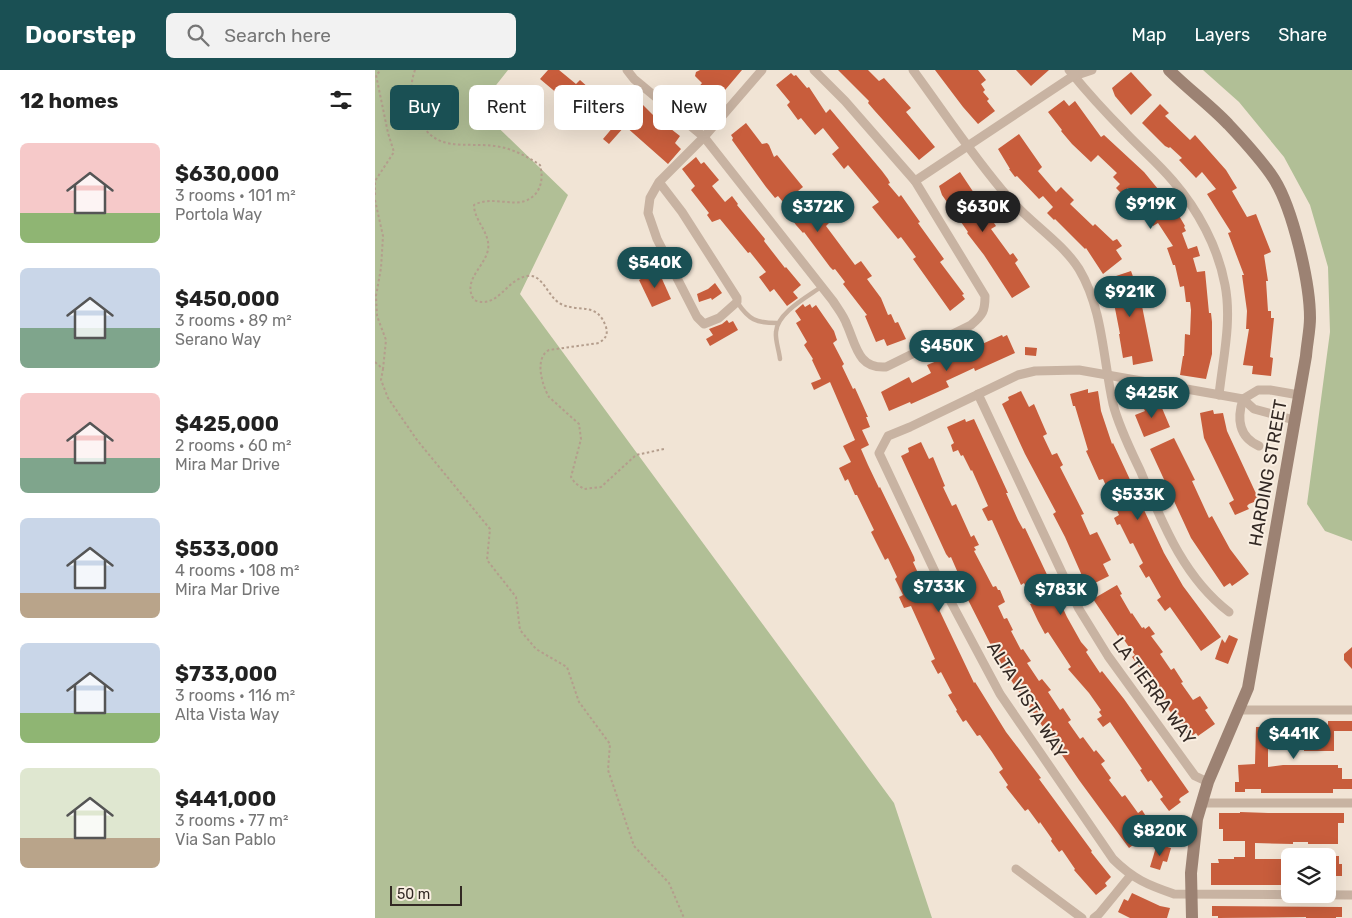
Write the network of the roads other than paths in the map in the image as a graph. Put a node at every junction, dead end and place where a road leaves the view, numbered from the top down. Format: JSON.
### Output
{"nodes":[{"id":1,"x":627,"y":70,"type":"edge"},
{"id":2,"x":763,"y":70,"type":"edge"},
{"id":3,"x":814,"y":70,"type":"edge"},
{"id":4,"x":913,"y":70,"type":"edge"},
{"id":5,"x":1092,"y":70,"type":"edge"},
{"id":6,"x":1169,"y":70,"type":"edge"},
{"id":7,"x":1074,"y":72,"type":"edge"},
{"id":8,"x":704,"y":136,"type":"junction"},
{"id":9,"x":969,"y":146,"type":"junction"},
{"id":10,"x":659,"y":182,"type":"junction"},
{"id":11,"x":915,"y":182,"type":"junction"},
{"id":12,"x":821,"y":287,"type":"junction"},
{"id":13,"x":737,"y":302,"type":"junction"},
{"id":14,"x":777,"y":323,"type":"junction"},
{"id":15,"x":780,"y":359,"type":"dead end"},
{"id":16,"x":1109,"y":376,"type":"junction"},
{"id":17,"x":978,"y":394,"type":"junction"},
{"id":18,"x":1219,"y":394,"type":"junction"},
{"id":19,"x":1299,"y":395,"type":"junction"},
{"id":20,"x":1243,"y":399,"type":"junction"},
{"id":21,"x":1294,"y":420,"type":"junction"},
{"id":22,"x":1259,"y":446,"type":"dead end"},
{"id":23,"x":1229,"y":612,"type":"dead end"},
{"id":24,"x":1240,"y":710,"type":"junction"},
{"id":25,"x":1352,"y":710,"type":"edge"},
{"id":26,"x":1208,"y":782,"type":"junction"},
{"id":27,"x":1201,"y":803,"type":"junction"},
{"id":28,"x":1352,"y":803,"type":"edge"},
{"id":29,"x":1016,"y":869,"type":"dead end"},
{"id":30,"x":1131,"y":875,"type":"junction"},
{"id":31,"x":1192,"y":895,"type":"junction"},
{"id":32,"x":1352,"y":895,"type":"edge"},
{"id":33,"x":1082,"y":918,"type":"edge"},
{"id":34,"x":1094,"y":918,"type":"edge"},
{"id":35,"x":1192,"y":918,"type":"edge"}],
"edges":[{"from":1,"to":8,"type":"street"},
{"from":2,"to":8,"type":"street"},
{"from":3,"to":11,"type":"street"},
{"from":4,"to":9,"type":"street"},
{"from":5,"to":7,"type":"street"},
{"from":6,"to":19,"type":"street","name":"HARDING STREET"},
{"from":7,"to":9,"type":"street"},
{"from":7,"to":18,"type":"street"},
{"from":8,"to":10,"type":"street"},
{"from":8,"to":12,"type":"street"},
{"from":9,"to":11,"type":"street"},
{"from":9,"to":16,"type":"street"},
{"from":10,"to":13,"type":"street"},
{"from":10,"to":13,"type":"street"},
{"from":11,"to":12,"type":"street"},
{"from":12,"to":14,"type":"lane"},
{"from":13,"to":14,"type":"lane"},
{"from":14,"to":15,"type":"lane"},
{"from":16,"to":17,"type":"street"},
{"from":16,"to":18,"type":"street"},
{"from":16,"to":23,"type":"street"},
{"from":17,"to":26,"type":"street","name":"LA TIERRA WAY"},
{"from":17,"to":30,"type":"street","name":"ALTA VISTA WAY"},
{"from":18,"to":20,"type":"street"},
{"from":19,"to":20,"type":"street"},
{"from":19,"to":21,"type":"street","name":"HARDING STREET"},
{"from":20,"to":21,"type":"street"},
{"from":20,"to":22,"type":"street"},
{"from":21,"to":24,"type":"street","name":"HARDING STREET"},
{"from":24,"to":25,"type":"street"},
{"from":24,"to":26,"type":"street","name":"HARDING STREET"},
{"from":26,"to":27,"type":"street","name":"HARDING STREET"},
{"from":27,"to":28,"type":"street"},
{"from":27,"to":31,"type":"street","name":"HARDING STREET"},
{"from":29,"to":33,"type":"street"},
{"from":30,"to":31,"type":"street","name":"ALTA VISTA WAY"},
{"from":30,"to":34,"type":"street"},
{"from":31,"to":32,"type":"street","name":"ALTA VISTA WAY"},
{"from":31,"to":35,"type":"street","name":"HARDING STREET"}]}
